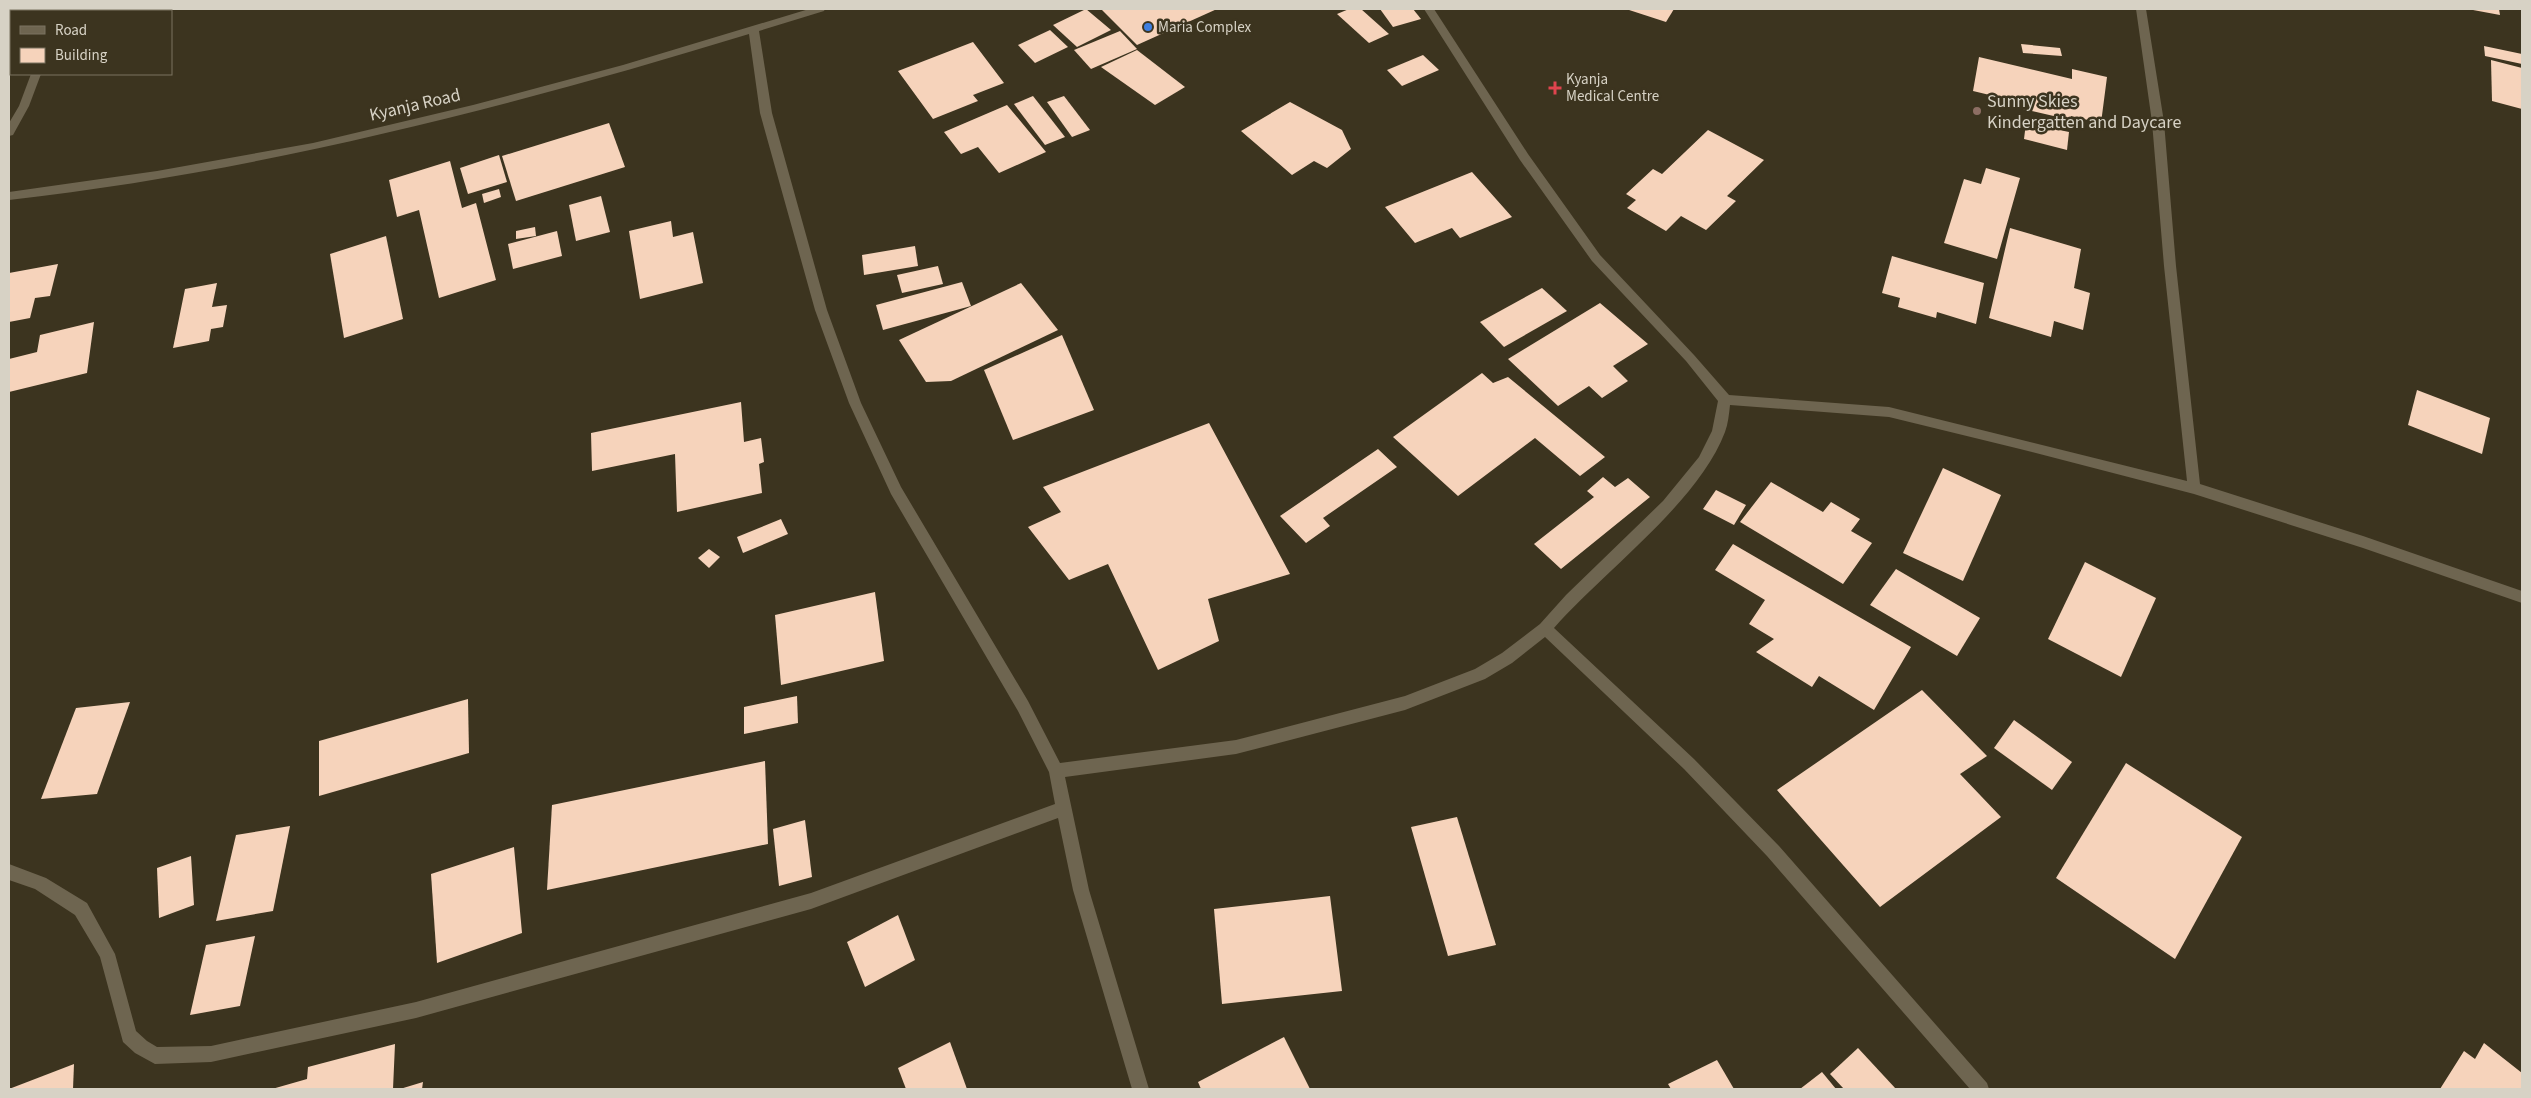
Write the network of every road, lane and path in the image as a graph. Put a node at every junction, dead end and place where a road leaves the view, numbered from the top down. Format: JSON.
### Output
{"nodes":[{"id":1,"x":820,"y":9,"type":"edge"},
{"id":2,"x":1429,"y":9,"type":"edge"},
{"id":3,"x":2141,"y":9,"type":"edge"},
{"id":4,"x":753,"y":28,"type":"junction"},
{"id":5,"x":36,"y":75,"type":"edge"},
{"id":6,"x":9,"y":132,"type":"edge"},
{"id":7,"x":9,"y":196,"type":"edge"},
{"id":8,"x":1725,"y":400,"type":"junction"},
{"id":9,"x":2194,"y":488,"type":"junction"},
{"id":10,"x":2522,"y":597,"type":"edge"},
{"id":11,"x":1545,"y":628,"type":"junction"},
{"id":12,"x":1056,"y":771,"type":"junction"},
{"id":13,"x":1062,"y":809,"type":"junction"},
{"id":14,"x":9,"y":872,"type":"edge"},
{"id":15,"x":1141,"y":1089,"type":"edge"},
{"id":16,"x":1981,"y":1089,"type":"edge"}],
"edges":[{"from":1,"to":4,"type":"street","name":"Kyanja Road"},
{"from":2,"to":8,"type":"street"},
{"from":3,"to":9,"type":"street"},
{"from":4,"to":7,"type":"street","name":"Kyanja Road"},
{"from":4,"to":12,"type":"street"},
{"from":5,"to":6,"type":"street"},
{"from":8,"to":9,"type":"street"},
{"from":8,"to":11,"type":"street"},
{"from":9,"to":10,"type":"street"},
{"from":11,"to":12,"type":"street"},
{"from":11,"to":16,"type":"street"},
{"from":12,"to":13,"type":"street"},
{"from":13,"to":14,"type":"street"},
{"from":13,"to":15,"type":"street"}]}
